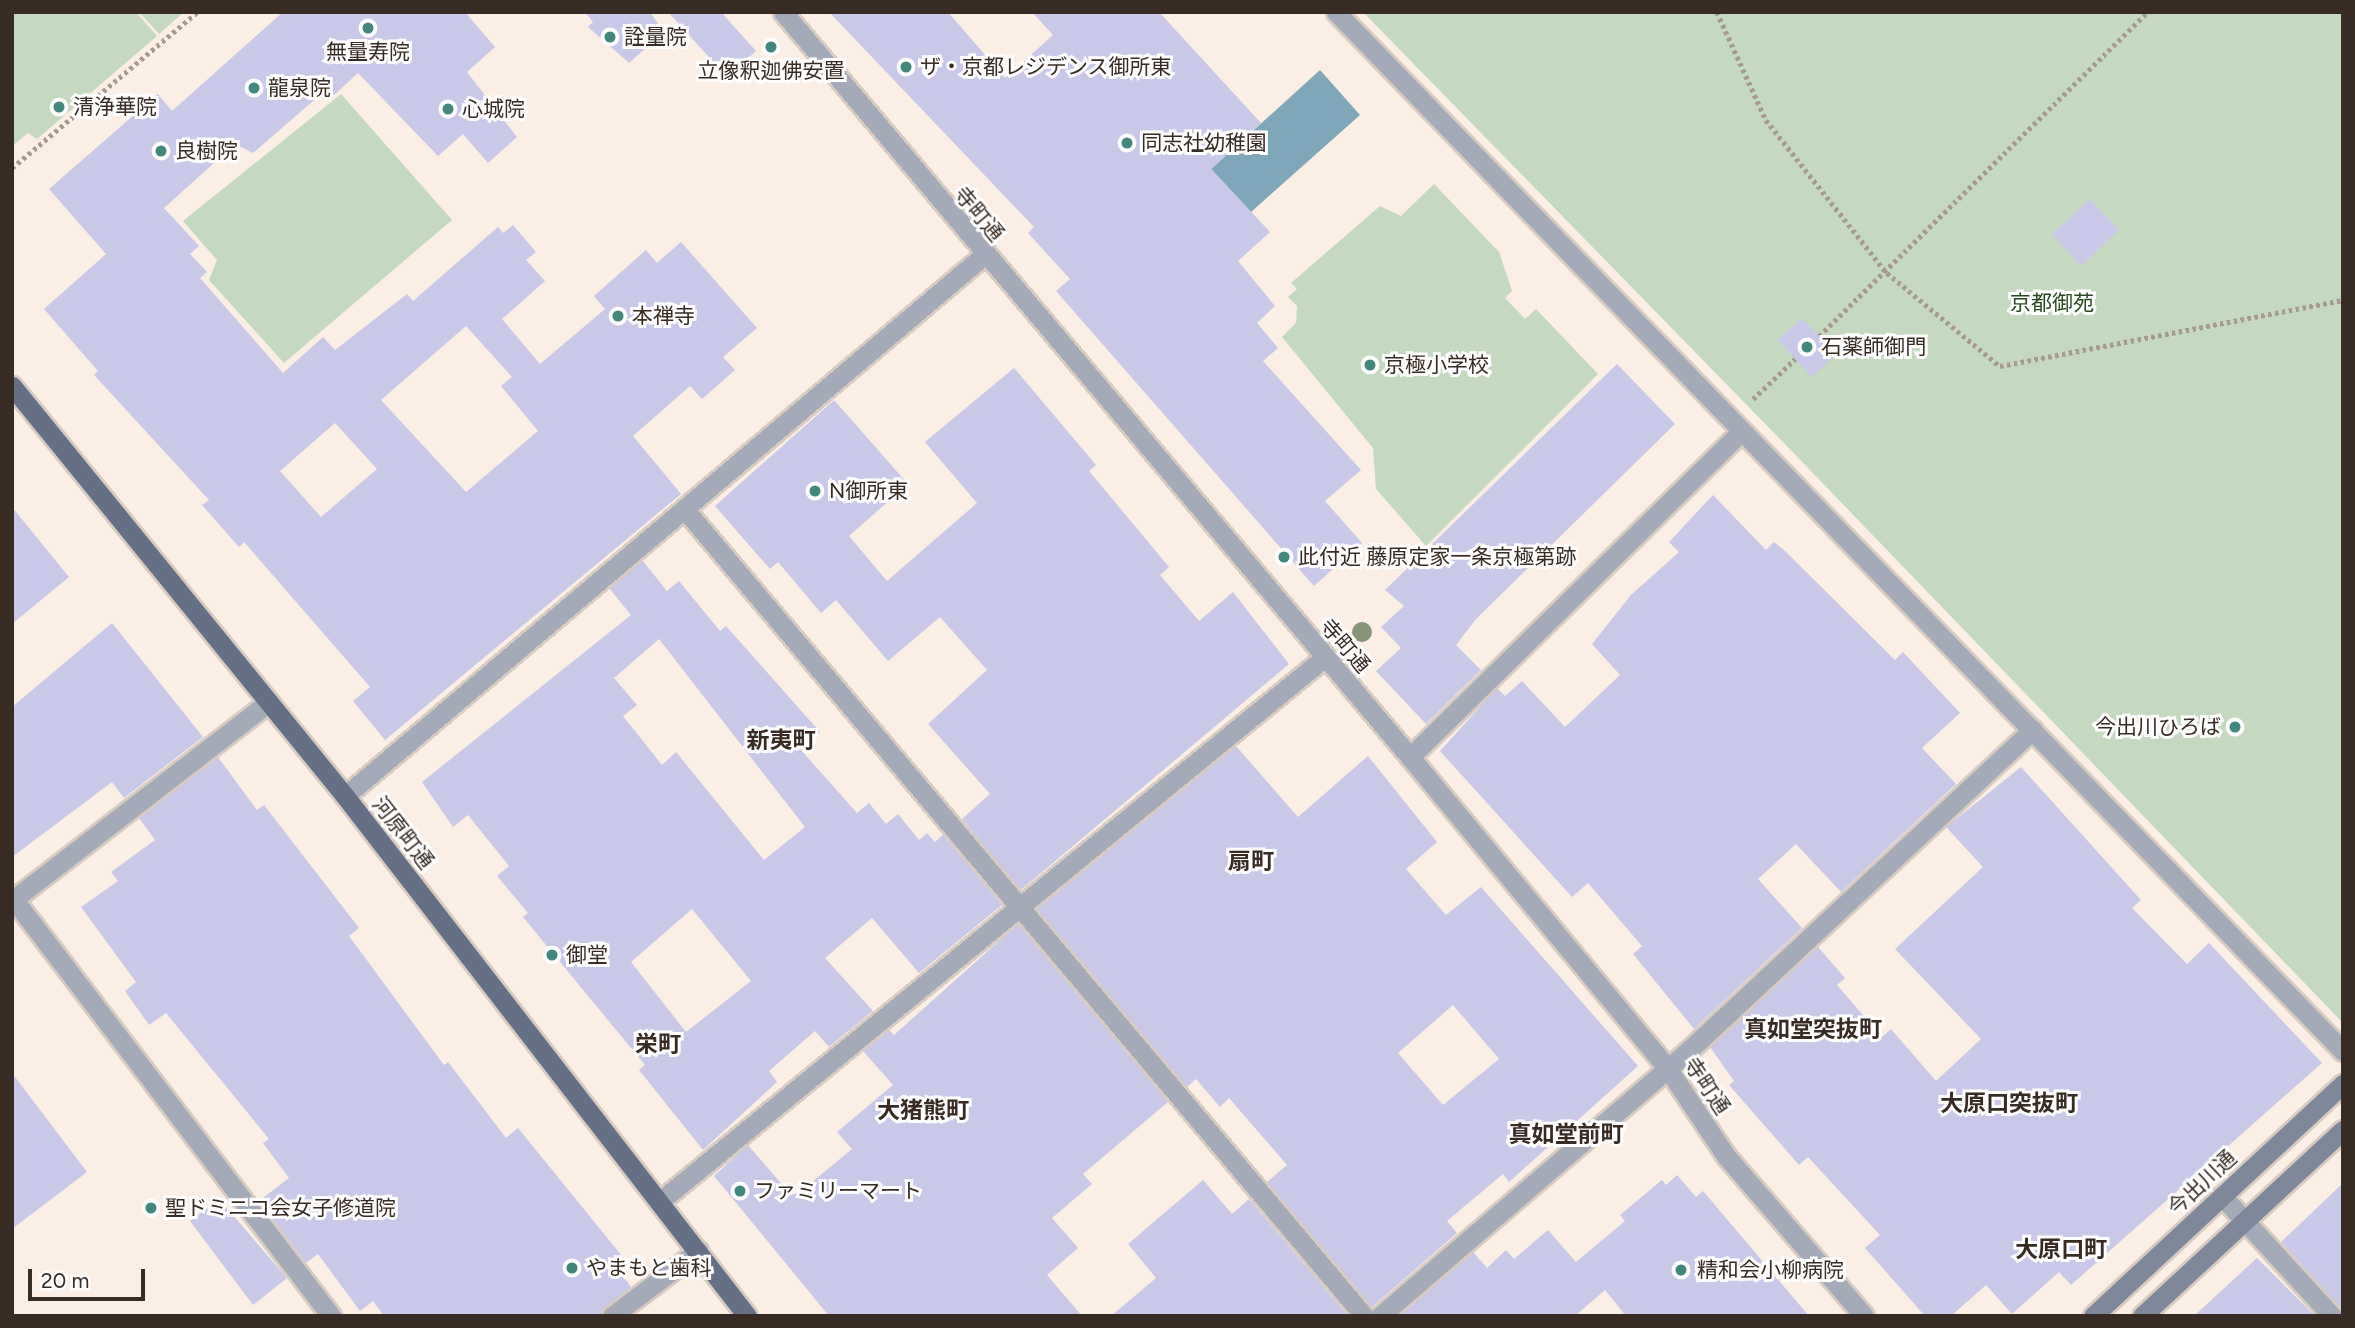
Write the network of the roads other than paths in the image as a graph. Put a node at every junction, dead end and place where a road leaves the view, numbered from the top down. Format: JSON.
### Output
{"nodes":[{"id":1,"x":783,"y":12,"type":"edge"},
{"id":2,"x":1336,"y":12,"type":"edge"},
{"id":3,"x":984,"y":256,"type":"junction"},
{"id":4,"x":12,"y":386,"type":"edge"},
{"id":5,"x":1737,"y":425,"type":"junction"},
{"id":6,"x":687,"y":512,"type":"junction"},
{"id":7,"x":1325,"y":657,"type":"junction"},
{"id":8,"x":270,"y":702,"type":"junction"},
{"id":9,"x":2032,"y":730,"type":"junction"},
{"id":10,"x":1410,"y":757,"type":"junction"},
{"id":11,"x":345,"y":796,"type":"junction"},
{"id":12,"x":13,"y":898,"type":"edge"},
{"id":13,"x":1019,"y":909,"type":"junction"},
{"id":14,"x":2343,"y":1051,"type":"edge"},
{"id":15,"x":1668,"y":1069,"type":"junction"},
{"id":16,"x":2343,"y":1084,"type":"edge"},
{"id":17,"x":2343,"y":1130,"type":"edge"},
{"id":18,"x":2222,"y":1196,"type":"junction"},
{"id":19,"x":659,"y":1202,"type":"junction"},
{"id":20,"x":2244,"y":1220,"type":"junction"},
{"id":21,"x":698,"y":1251,"type":"junction"},
{"id":22,"x":331,"y":1316,"type":"edge"},
{"id":23,"x":612,"y":1316,"type":"edge"},
{"id":24,"x":747,"y":1316,"type":"edge"},
{"id":25,"x":1364,"y":1316,"type":"edge"},
{"id":26,"x":1380,"y":1316,"type":"edge"},
{"id":27,"x":1864,"y":1316,"type":"edge"},
{"id":28,"x":2092,"y":1316,"type":"edge"},
{"id":29,"x":2142,"y":1316,"type":"edge"},
{"id":30,"x":2332,"y":1316,"type":"edge"}],
"edges":[{"from":1,"to":3,"type":"street","name":"寺町通"},
{"from":2,"to":5,"type":"street"},
{"from":3,"to":6,"type":"street"},
{"from":3,"to":7,"type":"street","name":"寺町通"},
{"from":4,"to":8,"type":"main road","name":"河原町通"},
{"from":5,"to":9,"type":"street"},
{"from":5,"to":10,"type":"street"},
{"from":6,"to":11,"type":"street"},
{"from":6,"to":13,"type":"street"},
{"from":7,"to":10,"type":"street","name":"寺町通"},
{"from":7,"to":13,"type":"street"},
{"from":8,"to":11,"type":"main road","name":"河原町通"},
{"from":8,"to":12,"type":"street"},
{"from":9,"to":14,"type":"street"},
{"from":9,"to":15,"type":"street"},
{"from":10,"to":15,"type":"street","name":"寺町通"},
{"from":11,"to":19,"type":"main road","name":"河原町通"},
{"from":12,"to":22,"type":"street"},
{"from":13,"to":19,"type":"street"},
{"from":13,"to":25,"type":"street"},
{"from":15,"to":26,"type":"street"},
{"from":15,"to":27,"type":"street","name":"寺町通"},
{"from":16,"to":18,"type":"main road","name":"今出川通"},
{"from":17,"to":20,"type":"main road"},
{"from":18,"to":20,"type":"street"},
{"from":18,"to":28,"type":"main road","name":"今出川通"},
{"from":19,"to":21,"type":"main road","name":"河原町通"},
{"from":20,"to":29,"type":"main road"},
{"from":20,"to":30,"type":"street"},
{"from":21,"to":23,"type":"street"},
{"from":21,"to":24,"type":"main road","name":"河原町通"}]}
